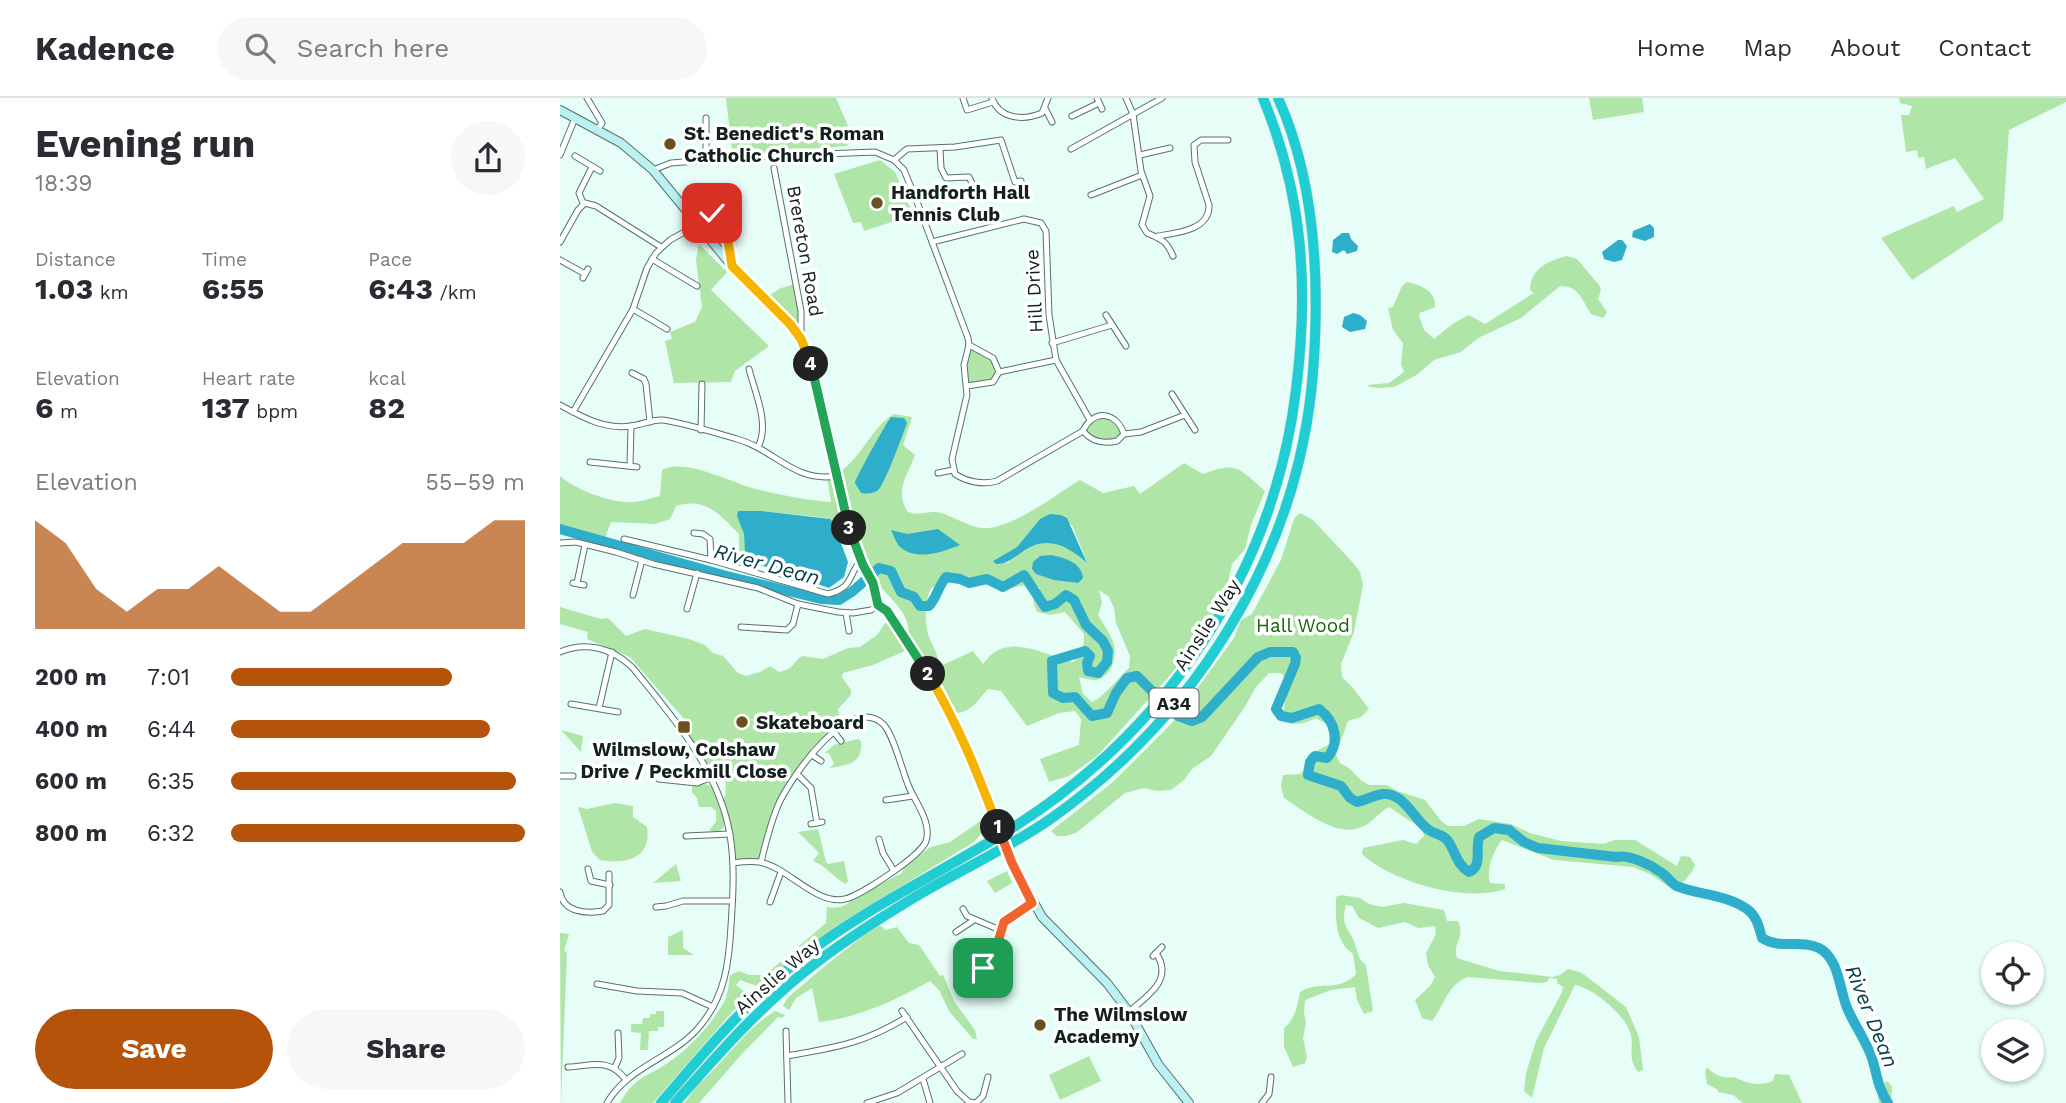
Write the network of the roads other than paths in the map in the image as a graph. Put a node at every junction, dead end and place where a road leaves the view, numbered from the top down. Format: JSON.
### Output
{"nodes":[{"id":1,"x":587,"y":98,"type":"edge"},
{"id":2,"x":962,"y":98,"type":"edge"},
{"id":3,"x":1048,"y":98,"type":"edge"},
{"id":4,"x":1126,"y":98,"type":"edge"},
{"id":5,"x":1162,"y":98,"type":"edge"},
{"id":6,"x":1263,"y":98,"type":"edge"},
{"id":7,"x":1279,"y":98,"type":"edge"},
{"id":8,"x":992,"y":100,"type":"edge"},
{"id":9,"x":1099,"y":103,"type":"edge"},
{"id":10,"x":1045,"y":108,"type":"junction"},
{"id":11,"x":560,"y":110,"type":"edge"},
{"id":12,"x":1132,"y":112,"type":"junction"},
{"id":13,"x":1072,"y":116,"type":"dead end"},
{"id":14,"x":575,"y":118,"type":"junction"},
{"id":15,"x":706,"y":118,"type":"dead end"},
{"id":16,"x":1052,"y":122,"type":"dead end"},
{"id":17,"x":598,"y":130,"type":"junction"},
{"id":18,"x":1228,"y":140,"type":"dead end"},
{"id":19,"x":940,"y":148,"type":"junction"},
{"id":20,"x":1170,"y":148,"type":"dead end"},
{"id":21,"x":1072,"y":149,"type":"dead end"},
{"id":22,"x":560,"y":155,"type":"edge"},
{"id":23,"x":1140,"y":155,"type":"junction"},
{"id":24,"x":575,"y":156,"type":"dead end"},
{"id":25,"x":706,"y":160,"type":"junction"},
{"id":26,"x":894,"y":160,"type":"junction"},
{"id":27,"x":592,"y":167,"type":"junction"},
{"id":28,"x":774,"y":169,"type":"dead end"},
{"id":29,"x":653,"y":170,"type":"junction"},
{"id":30,"x":600,"y":171,"type":"dead end"},
{"id":31,"x":1142,"y":175,"type":"junction"},
{"id":32,"x":1021,"y":181,"type":"dead end"},
{"id":33,"x":972,"y":183,"type":"dead end"},
{"id":34,"x":1091,"y":195,"type":"dead end"},
{"id":35,"x":583,"y":203,"type":"junction"},
{"id":36,"x":694,"y":221,"type":"junction"},
{"id":37,"x":1158,"y":236,"type":"junction"},
{"id":38,"x":560,"y":242,"type":"edge"},
{"id":39,"x":932,"y":242,"type":"junction"},
{"id":40,"x":661,"y":247,"type":"junction"},
{"id":41,"x":1173,"y":256,"type":"dead end"},
{"id":42,"x":560,"y":260,"type":"edge"},
{"id":43,"x":652,"y":260,"type":"junction"},
{"id":44,"x":732,"y":266,"type":"junction"},
{"id":45,"x":585,"y":274,"type":"dead end"},
{"id":46,"x":696,"y":286,"type":"dead end"},
{"id":47,"x":633,"y":309,"type":"junction"},
{"id":48,"x":1105,"y":315,"type":"dead end"},
{"id":49,"x":1112,"y":325,"type":"junction"},
{"id":50,"x":667,"y":329,"type":"dead end"},
{"id":51,"x":801,"y":339,"type":"junction"},
{"id":52,"x":1052,"y":342,"type":"junction"},
{"id":53,"x":969,"y":345,"type":"junction"},
{"id":54,"x":1126,"y":346,"type":"dead end"},
{"id":55,"x":1056,"y":360,"type":"junction"},
{"id":56,"x":749,"y":369,"type":"dead end"},
{"id":57,"x":999,"y":372,"type":"junction"},
{"id":58,"x":632,"y":373,"type":"dead end"},
{"id":59,"x":702,"y":384,"type":"dead end"},
{"id":60,"x":967,"y":386,"type":"junction"},
{"id":61,"x":1172,"y":394,"type":"dead end"},
{"id":62,"x":560,"y":405,"type":"edge"},
{"id":63,"x":573,"y":412,"type":"junction"},
{"id":64,"x":1185,"y":415,"type":"junction"},
{"id":65,"x":1090,"y":420,"type":"junction"},
{"id":66,"x":650,"y":422,"type":"junction"},
{"id":67,"x":631,"y":426,"type":"junction"},
{"id":68,"x":1195,"y":429,"type":"dead end"},
{"id":69,"x":701,"y":430,"type":"junction"},
{"id":70,"x":1083,"y":431,"type":"junction"},
{"id":71,"x":1124,"y":434,"type":"junction"},
{"id":72,"x":758,"y":447,"type":"junction"},
{"id":73,"x":590,"y":462,"type":"dead end"},
{"id":74,"x":953,"y":470,"type":"junction"},
{"id":75,"x":938,"y":473,"type":"dead end"},
{"id":76,"x":836,"y":476,"type":"junction"},
{"id":77,"x":694,"y":533,"type":"dead end"},
{"id":78,"x":624,"y":539,"type":"dead end"},
{"id":79,"x":560,"y":543,"type":"edge"},
{"id":80,"x":585,"y":545,"type":"junction"},
{"id":81,"x":642,"y":560,"type":"junction"},
{"id":82,"x":711,"y":560,"type":"junction"},
{"id":83,"x":862,"y":563,"type":"junction"},
{"id":84,"x":696,"y":573,"type":"junction"},
{"id":85,"x":578,"y":584,"type":"dead end"},
{"id":86,"x":633,"y":595,"type":"dead end"},
{"id":87,"x":799,"y":604,"type":"junction"},
{"id":88,"x":878,"y":605,"type":"junction"},
{"id":89,"x":686,"y":609,"type":"dead end"},
{"id":90,"x":846,"y":613,"type":"junction"},
{"id":91,"x":741,"y":627,"type":"dead end"},
{"id":92,"x":849,"y":631,"type":"dead end"},
{"id":93,"x":560,"y":652,"type":"edge"},
{"id":94,"x":612,"y":652,"type":"junction"},
{"id":95,"x":571,"y":704,"type":"dead end"},
{"id":96,"x":599,"y":708,"type":"junction"},
{"id":97,"x":618,"y":712,"type":"dead end"},
{"id":98,"x":834,"y":732,"type":"junction"},
{"id":99,"x":841,"y":741,"type":"dead end"},
{"id":100,"x":812,"y":755,"type":"junction"},
{"id":101,"x":821,"y":761,"type":"dead end"},
{"id":102,"x":797,"y":774,"type":"junction"},
{"id":103,"x":560,"y":776,"type":"edge"},
{"id":104,"x":573,"y":776,"type":"dead end"},
{"id":105,"x":712,"y":777,"type":"junction"},
{"id":106,"x":659,"y":779,"type":"dead end"},
{"id":107,"x":913,"y":796,"type":"junction"},
{"id":108,"x":886,"y":800,"type":"dead end"},
{"id":109,"x":817,"y":823,"type":"dead end"},
{"id":110,"x":730,"y":834,"type":"junction"},
{"id":111,"x":686,"y":836,"type":"dead end"},
{"id":112,"x":879,"y":839,"type":"dead end"},
{"id":113,"x":761,"y":862,"type":"junction"},
{"id":114,"x":733,"y":863,"type":"junction"},
{"id":115,"x":588,"y":869,"type":"dead end"},
{"id":116,"x":894,"y":871,"type":"junction"},
{"id":117,"x":781,"y":873,"type":"junction"},
{"id":118,"x":609,"y":874,"type":"dead end"},
{"id":119,"x":610,"y":885,"type":"junction"},
{"id":120,"x":560,"y":892,"type":"edge"},
{"id":121,"x":732,"y":901,"type":"junction"},
{"id":122,"x":769,"y":902,"type":"dead end"},
{"id":123,"x":1032,"y":903,"type":"junction"},
{"id":124,"x":656,"y":906,"type":"dead end"},
{"id":125,"x":962,"y":909,"type":"dead end"},
{"id":126,"x":974,"y":920,"type":"junction"},
{"id":127,"x":1000,"y":930,"type":"junction"},
{"id":128,"x":956,"y":932,"type":"dead end"},
{"id":129,"x":1162,"y":947,"type":"dead end"},
{"id":130,"x":994,"y":955,"type":"junction"},
{"id":131,"x":1006,"y":965,"type":"dead end"},
{"id":132,"x":983,"y":968,"type":"dead end"},
{"id":133,"x":609,"y":977,"type":"dead end"},
{"id":134,"x":597,"y":984,"type":"dead end"},
{"id":135,"x":609,"y":985,"type":"junction"},
{"id":136,"x":713,"y":1007,"type":"junction"},
{"id":137,"x":902,"y":1011,"type":"dead end"},
{"id":138,"x":1129,"y":1012,"type":"junction"},
{"id":139,"x":907,"y":1017,"type":"junction"},
{"id":140,"x":786,"y":1031,"type":"dead end"},
{"id":141,"x":618,"y":1032,"type":"dead end"},
{"id":142,"x":962,"y":1054,"type":"dead end"},
{"id":143,"x":787,"y":1056,"type":"junction"},
{"id":144,"x":568,"y":1067,"type":"dead end"},
{"id":145,"x":615,"y":1067,"type":"junction"},
{"id":146,"x":942,"y":1068,"type":"junction"},
{"id":147,"x":988,"y":1077,"type":"dead end"},
{"id":148,"x":1271,"y":1077,"type":"dead end"},
{"id":149,"x":923,"y":1079,"type":"junction"},
{"id":150,"x":626,"y":1080,"type":"junction"},
{"id":151,"x":1186,"y":1102,"type":"edge"},
{"id":152,"x":607,"y":1103,"type":"edge"},
{"id":153,"x":661,"y":1103,"type":"edge"},
{"id":154,"x":675,"y":1103,"type":"edge"},
{"id":155,"x":788,"y":1103,"type":"edge"},
{"id":156,"x":867,"y":1103,"type":"edge"},
{"id":157,"x":930,"y":1103,"type":"edge"},
{"id":158,"x":1262,"y":1103,"type":"edge"}],
"edges":[{"from":1,"to":17,"type":"street"},
{"from":2,"to":8,"type":"street"},
{"from":3,"to":10,"type":"street"},
{"from":4,"to":12,"type":"street"},
{"from":5,"to":12,"type":"street"},
{"from":6,"to":153,"type":"highway","name":"Ainslie Way","number":"A34"},
{"from":7,"to":154,"type":"highway","name":"Ainslie Way","number":"A34"},
{"from":8,"to":10,"type":"street"},
{"from":9,"to":13,"type":"street"},
{"from":10,"to":16,"type":"street"},
{"from":11,"to":14,"type":"main road"},
{"from":12,"to":21,"type":"street"},
{"from":12,"to":23,"type":"street"},
{"from":14,"to":17,"type":"main road"},
{"from":14,"to":22,"type":"street"},
{"from":15,"to":25,"type":"street"},
{"from":17,"to":29,"type":"main road"},
{"from":18,"to":37,"type":"street"},
{"from":19,"to":26,"type":"street"},
{"from":19,"to":32,"type":"street"},
{"from":19,"to":33,"type":"street"},
{"from":20,"to":23,"type":"street"},
{"from":23,"to":31,"type":"street"},
{"from":24,"to":27,"type":"street"},
{"from":25,"to":26,"type":"street"},
{"from":25,"to":29,"type":"street"},
{"from":26,"to":39,"type":"street"},
{"from":27,"to":30,"type":"street"},
{"from":27,"to":35,"type":"street"},
{"from":28,"to":51,"type":"street","name":"Brereton Road"},
{"from":29,"to":36,"type":"main road"},
{"from":31,"to":34,"type":"street"},
{"from":31,"to":37,"type":"street"},
{"from":35,"to":38,"type":"street"},
{"from":35,"to":40,"type":"street"},
{"from":36,"to":40,"type":"street"},
{"from":36,"to":44,"type":"main road"},
{"from":36,"to":44,"type":"street"},
{"from":37,"to":41,"type":"street"},
{"from":39,"to":52,"type":"street","name":"Hill Drive"},
{"from":39,"to":53,"type":"street"},
{"from":40,"to":43,"type":"street"},
{"from":42,"to":45,"type":"street"},
{"from":43,"to":46,"type":"street"},
{"from":43,"to":47,"type":"street"},
{"from":44,"to":51,"type":"main road"},
{"from":47,"to":50,"type":"street"},
{"from":47,"to":63,"type":"street"},
{"from":48,"to":49,"type":"street"},
{"from":49,"to":52,"type":"street"},
{"from":49,"to":54,"type":"street"},
{"from":51,"to":76,"type":"main road"},
{"from":52,"to":55,"type":"street","name":"Hill Drive"},
{"from":53,"to":57,"type":"street"},
{"from":53,"to":60,"type":"street"},
{"from":55,"to":57,"type":"street"},
{"from":55,"to":65,"type":"street","name":"Hill Drive"},
{"from":56,"to":72,"type":"street"},
{"from":57,"to":60,"type":"street"},
{"from":58,"to":66,"type":"street"},
{"from":59,"to":69,"type":"street"},
{"from":60,"to":74,"type":"street"},
{"from":61,"to":64,"type":"street"},
{"from":62,"to":63,"type":"street"},
{"from":63,"to":67,"type":"street"},
{"from":64,"to":68,"type":"street"},
{"from":64,"to":71,"type":"street"},
{"from":65,"to":70,"type":"street"},
{"from":65,"to":71,"type":"street"},
{"from":66,"to":67,"type":"street"},
{"from":66,"to":69,"type":"street"},
{"from":67,"to":73,"type":"street"},
{"from":69,"to":72,"type":"street"},
{"from":70,"to":71,"type":"street"},
{"from":70,"to":74,"type":"street"},
{"from":72,"to":76,"type":"street"},
{"from":74,"to":75,"type":"street"},
{"from":76,"to":83,"type":"main road"},
{"from":77,"to":82,"type":"street"},
{"from":78,"to":82,"type":"street"},
{"from":79,"to":80,"type":"street"},
{"from":80,"to":81,"type":"street"},
{"from":80,"to":85,"type":"street"},
{"from":81,"to":84,"type":"street"},
{"from":81,"to":86,"type":"street"},
{"from":82,"to":83,"type":"street"},
{"from":83,"to":88,"type":"main road"},
{"from":84,"to":87,"type":"street"},
{"from":84,"to":89,"type":"street"},
{"from":87,"to":90,"type":"street"},
{"from":87,"to":91,"type":"street"},
{"from":88,"to":90,"type":"street"},
{"from":88,"to":123,"type":"main road","bridge":true},
{"from":90,"to":92,"type":"street"},
{"from":93,"to":94,"type":"street"},
{"from":94,"to":96,"type":"street"},
{"from":94,"to":105,"type":"street"},
{"from":95,"to":96,"type":"street"},
{"from":96,"to":97,"type":"street"},
{"from":98,"to":99,"type":"street"},
{"from":98,"to":100,"type":"street"},
{"from":98,"to":107,"type":"street"},
{"from":100,"to":101,"type":"street"},
{"from":100,"to":102,"type":"street"},
{"from":102,"to":109,"type":"street"},
{"from":102,"to":113,"type":"street"},
{"from":103,"to":104,"type":"street"},
{"from":105,"to":106,"type":"street"},
{"from":105,"to":110,"type":"street"},
{"from":107,"to":108,"type":"street"},
{"from":107,"to":116,"type":"street"},
{"from":110,"to":111,"type":"street"},
{"from":110,"to":114,"type":"street"},
{"from":112,"to":116,"type":"street"},
{"from":113,"to":114,"type":"street"},
{"from":113,"to":117,"type":"street"},
{"from":114,"to":121,"type":"street"},
{"from":115,"to":119,"type":"street"},
{"from":116,"to":117,"type":"street"},
{"from":117,"to":122,"type":"street"},
{"from":118,"to":119,"type":"street"},
{"from":119,"to":120,"type":"street"},
{"from":121,"to":124,"type":"street"},
{"from":121,"to":136,"type":"street"},
{"from":123,"to":127,"type":"street"},
{"from":123,"to":138,"type":"main road"},
{"from":125,"to":126,"type":"street"},
{"from":126,"to":127,"type":"street"},
{"from":126,"to":128,"type":"street"},
{"from":127,"to":130,"type":"street"},
{"from":129,"to":138,"type":"street"},
{"from":130,"to":131,"type":"street"},
{"from":130,"to":132,"type":"street"},
{"from":133,"to":135,"type":"street"},
{"from":134,"to":135,"type":"street"},
{"from":135,"to":136,"type":"street"},
{"from":136,"to":150,"type":"street"},
{"from":137,"to":139,"type":"street"},
{"from":138,"to":151,"type":"main road"},
{"from":139,"to":143,"type":"street"},
{"from":139,"to":146,"type":"street"},
{"from":140,"to":143,"type":"street"},
{"from":141,"to":145,"type":"street"},
{"from":142,"to":146,"type":"street"},
{"from":143,"to":155,"type":"street"},
{"from":144,"to":145,"type":"street"},
{"from":145,"to":150,"type":"street"},
{"from":146,"to":147,"type":"street"},
{"from":146,"to":149,"type":"street"},
{"from":148,"to":158,"type":"street"},
{"from":149,"to":156,"type":"street"},
{"from":149,"to":157,"type":"street"},
{"from":150,"to":152,"type":"street"}]}
